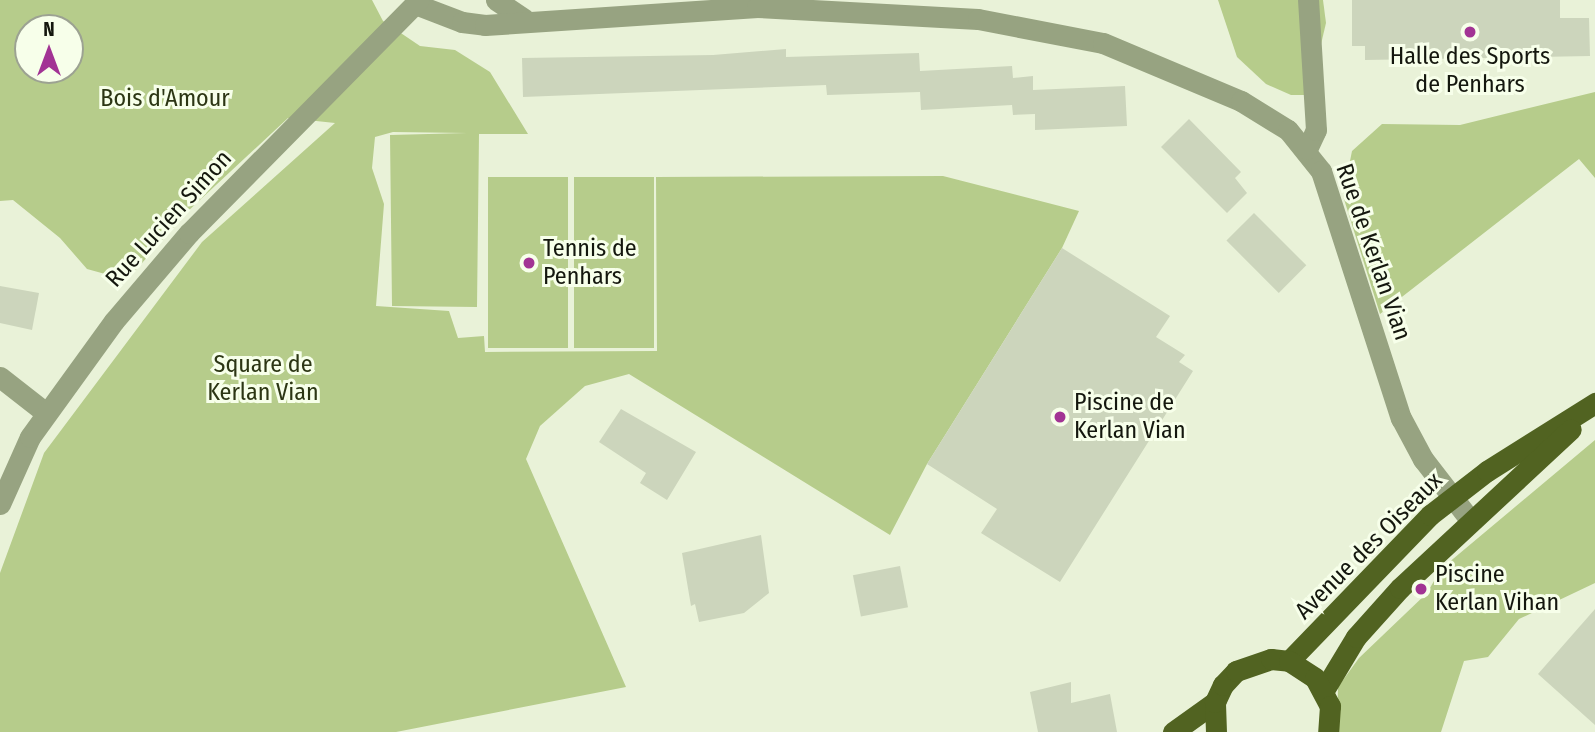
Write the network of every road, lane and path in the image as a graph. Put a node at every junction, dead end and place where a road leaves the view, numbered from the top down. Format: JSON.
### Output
{"nodes":[{"id":1,"x":496,"y":0,"type":"edge"},
{"id":2,"x":1308,"y":0,"type":"edge"},
{"id":3,"x":417,"y":2,"type":"edge"},
{"id":4,"x":758,"y":3,"type":"edge"},
{"id":5,"x":524,"y":19,"type":"junction"},
{"id":6,"x":1311,"y":140,"type":"junction"},
{"id":7,"x":0,"y":377,"type":"edge"},
{"id":8,"x":1595,"y":405,"type":"edge"},
{"id":9,"x":46,"y":412,"type":"junction"},
{"id":10,"x":1453,"y":496,"type":"junction"},
{"id":11,"x":0,"y":504,"type":"edge"},
{"id":12,"x":1471,"y":521,"type":"junction"},
{"id":13,"x":1289,"y":662,"type":"junction"},
{"id":14,"x":1324,"y":690,"type":"junction"},
{"id":15,"x":1216,"y":702,"type":"junction"},
{"id":16,"x":1173,"y":732,"type":"edge"},
{"id":17,"x":1216,"y":732,"type":"edge"},
{"id":18,"x":1328,"y":732,"type":"edge"}],
"edges":[{"from":1,"to":5,"type":"street"},
{"from":2,"to":6,"type":"street"},
{"from":3,"to":5,"type":"street","name":"Rue de Kerlan Vian"},
{"from":3,"to":9,"type":"street","name":"Rue Lucien Simon"},
{"from":4,"to":5,"type":"street","name":"Rue de Kerlan Vian"},
{"from":4,"to":6,"type":"street","name":"Rue de Kerlan Vian"},
{"from":6,"to":10,"type":"street","name":"Rue de Kerlan Vian"},
{"from":7,"to":9,"type":"street"},
{"from":8,"to":10,"type":"main road","name":"Avenue des Oiseaux"},
{"from":8,"to":12,"type":"main road","name":"Avenue des Oiseaux"},
{"from":9,"to":11,"type":"street","name":"Rue Lucien Simon"},
{"from":10,"to":12,"type":"street","name":"Rue de Kerlan Vian"},
{"from":10,"to":13,"type":"main road","name":"Avenue des Oiseaux"},
{"from":12,"to":14,"type":"main road","name":"Avenue des Oiseaux"},
{"from":13,"to":14,"type":"main road"},
{"from":13,"to":15,"type":"main road"},
{"from":14,"to":18,"type":"main road"},
{"from":15,"to":16,"type":"main road"},
{"from":15,"to":17,"type":"main road"}]}
